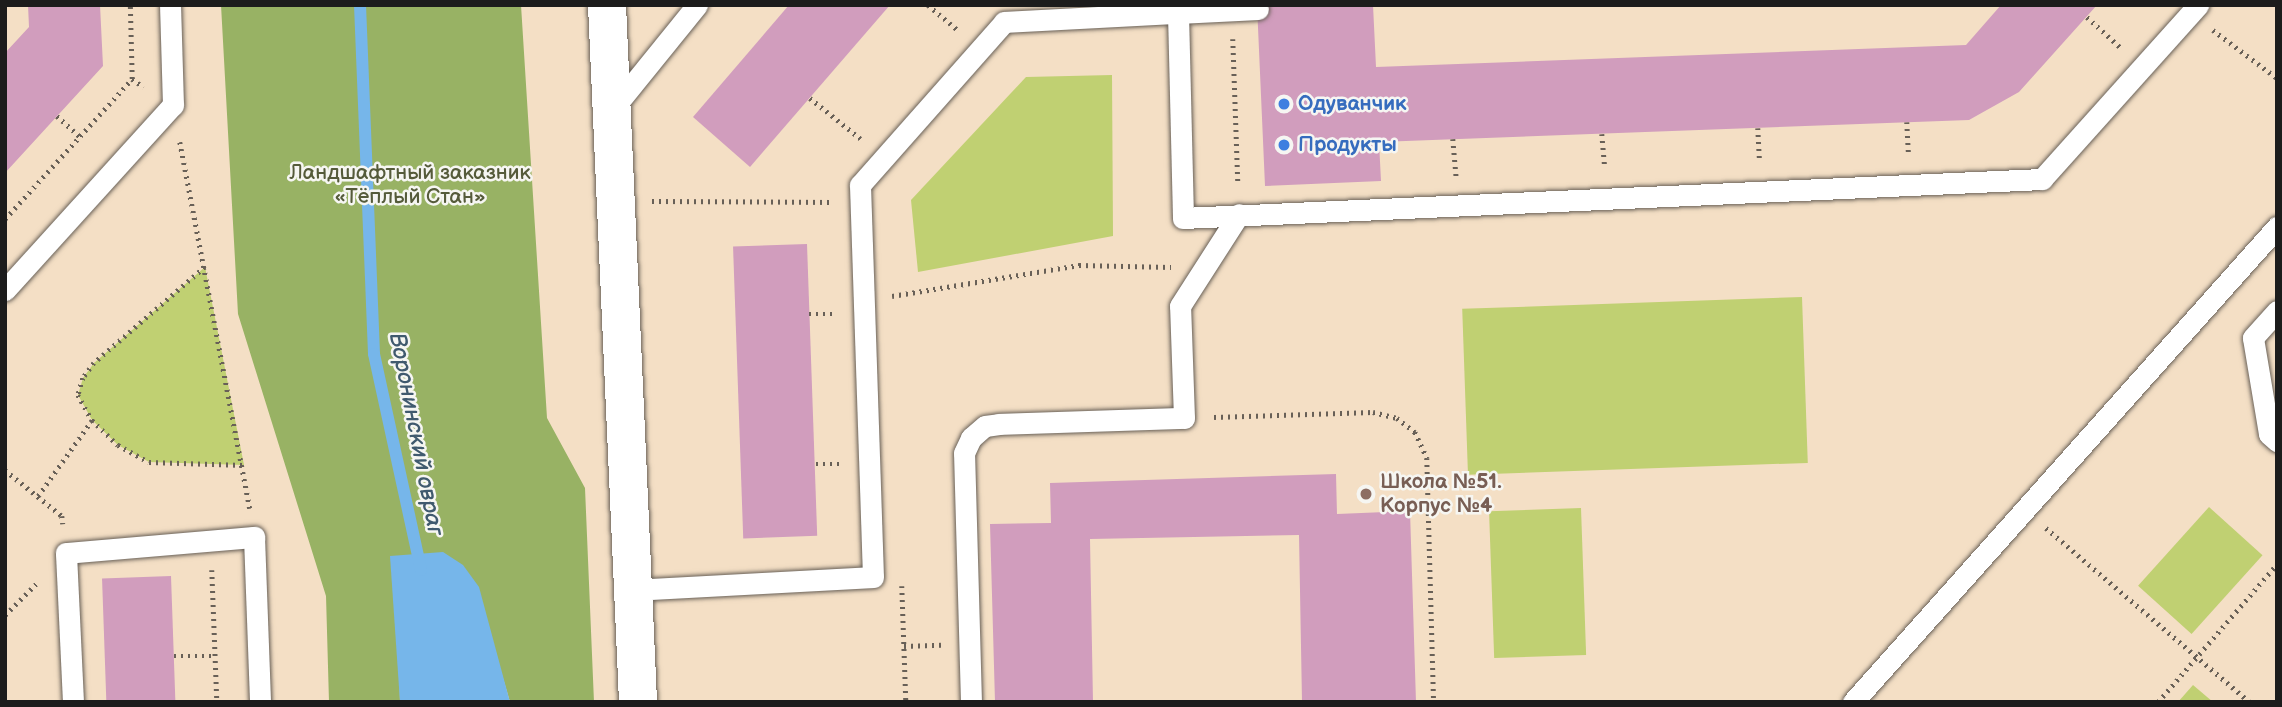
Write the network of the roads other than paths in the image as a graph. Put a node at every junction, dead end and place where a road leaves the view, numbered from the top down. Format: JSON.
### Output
{"nodes":[{"id":1,"x":170,"y":5,"type":"edge"},
{"id":2,"x":607,"y":5,"type":"edge"},
{"id":3,"x":697,"y":5,"type":"edge"},
{"id":4,"x":1258,"y":9,"type":"dead end"},
{"id":5,"x":2195,"y":9,"type":"edge"},
{"id":6,"x":1178,"y":13,"type":"junction"},
{"id":7,"x":612,"y":110,"type":"junction"},
{"id":8,"x":1239,"y":214,"type":"junction"},
{"id":9,"x":2277,"y":227,"type":"edge"},
{"id":10,"x":2268,"y":245,"type":"edge"},
{"id":11,"x":5,"y":290,"type":"edge"},
{"id":12,"x":2277,"y":311,"type":"edge"},
{"id":13,"x":2277,"y":441,"type":"edge"},
{"id":14,"x":633,"y":590,"type":"junction"},
{"id":15,"x":73,"y":702,"type":"edge"},
{"id":16,"x":260,"y":702,"type":"edge"},
{"id":17,"x":638,"y":702,"type":"edge"},
{"id":18,"x":971,"y":702,"type":"edge"},
{"id":19,"x":1853,"y":702,"type":"edge"}],
"edges":[{"from":1,"to":11,"type":"lane"},
{"from":2,"to":7,"type":"street"},
{"from":3,"to":7,"type":"lane"},
{"from":4,"to":6,"type":"lane"},
{"from":5,"to":8,"type":"lane"},
{"from":6,"to":8,"type":"lane"},
{"from":6,"to":14,"type":"lane"},
{"from":7,"to":14,"type":"street"},
{"from":8,"to":18,"type":"lane"},
{"from":9,"to":10,"type":"lane"},
{"from":10,"to":19,"type":"lane"},
{"from":12,"to":13,"type":"lane"},
{"from":14,"to":17,"type":"street"},
{"from":15,"to":16,"type":"lane"}]}
